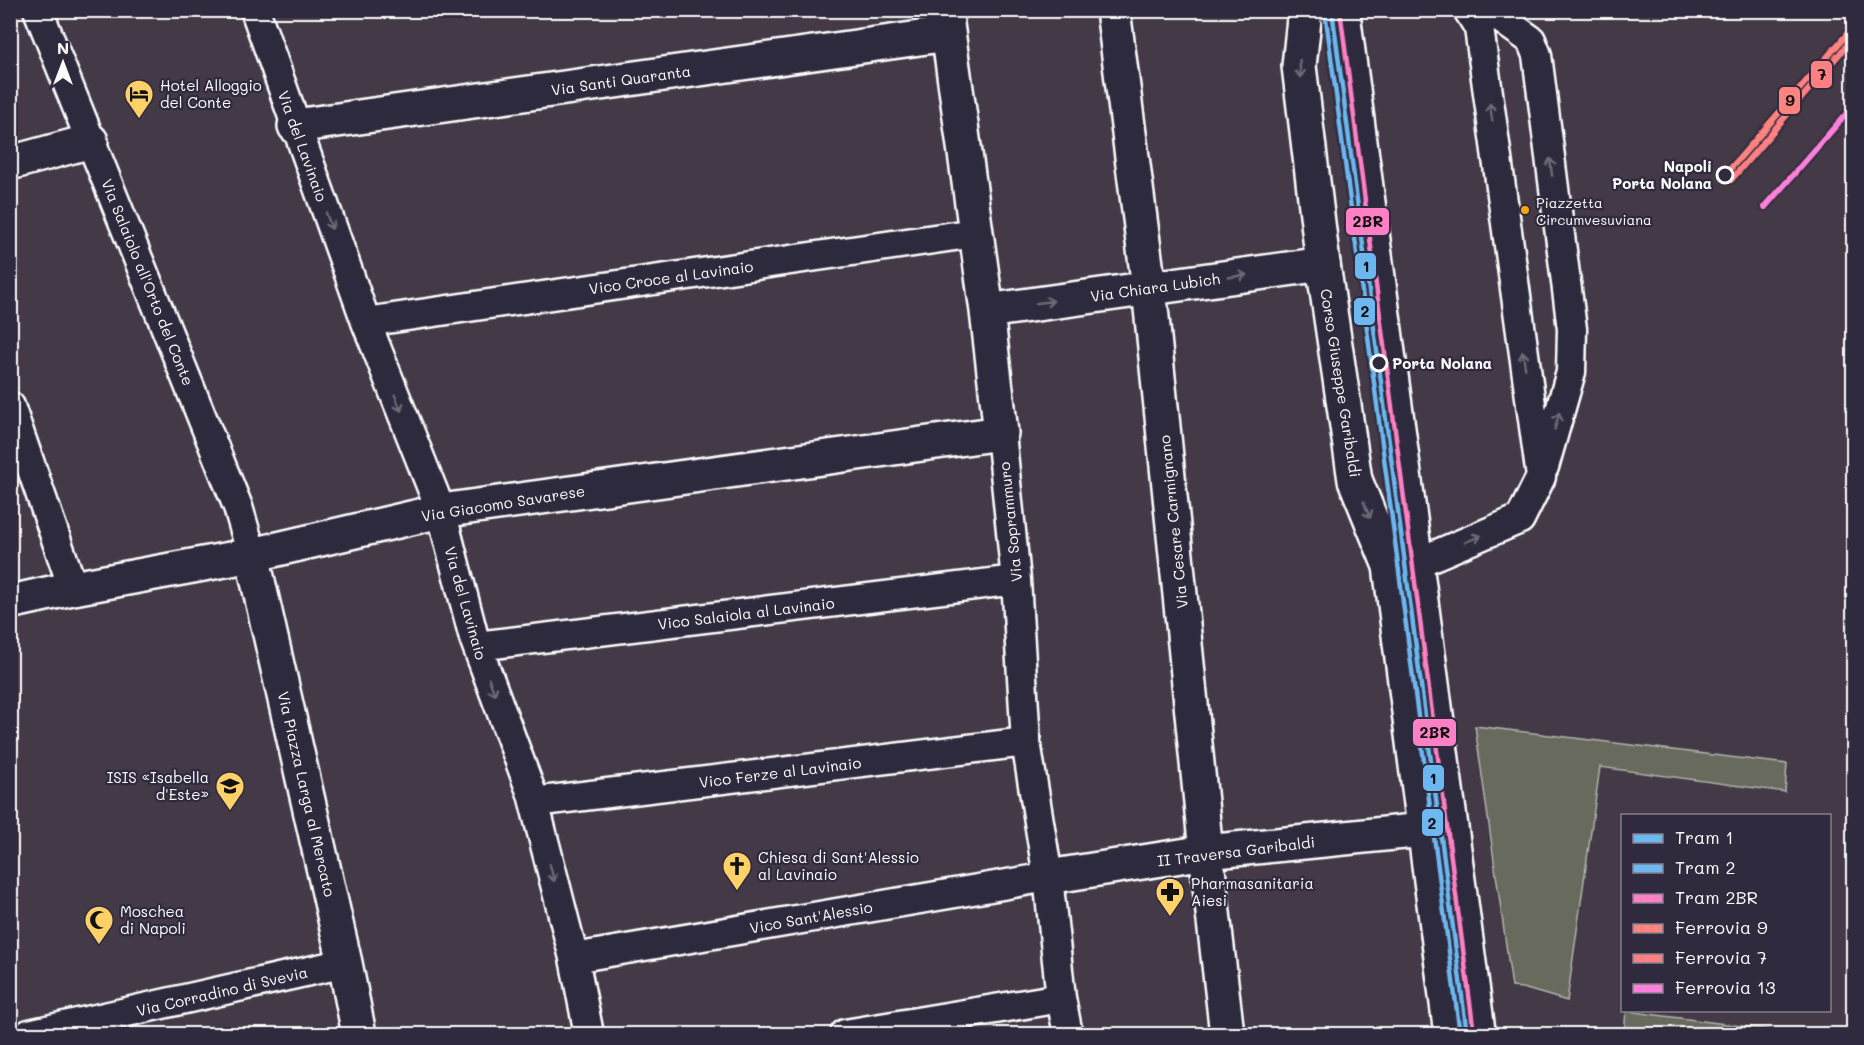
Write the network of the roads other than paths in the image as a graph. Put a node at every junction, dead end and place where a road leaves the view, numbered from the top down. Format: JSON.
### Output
{"nodes":[{"id":1,"x":38,"y":10,"type":"edge"},
{"id":2,"x":255,"y":10,"type":"edge"},
{"id":3,"x":1113,"y":10,"type":"edge"},
{"id":4,"x":1305,"y":10,"type":"edge"},
{"id":5,"x":1345,"y":10,"type":"edge"},
{"id":6,"x":1468,"y":10,"type":"edge"},
{"id":7,"x":1485,"y":10,"type":"edge"},
{"id":8,"x":946,"y":22,"type":"edge"},
{"id":9,"x":295,"y":126,"type":"junction"},
{"id":10,"x":91,"y":141,"type":"junction"},
{"id":11,"x":10,"y":163,"type":"edge"},
{"id":12,"x":975,"y":232,"type":"junction"},
{"id":13,"x":1323,"y":264,"type":"junction"},
{"id":14,"x":1149,"y":288,"type":"junction"},
{"id":15,"x":987,"y":311,"type":"junction"},
{"id":16,"x":366,"y":322,"type":"junction"},
{"id":17,"x":10,"y":406,"type":"edge"},
{"id":18,"x":1001,"y":434,"type":"junction"},
{"id":19,"x":1541,"y":477,"type":"junction"},
{"id":20,"x":441,"y":511,"type":"junction"},
{"id":21,"x":252,"y":555,"type":"junction"},
{"id":22,"x":1404,"y":564,"type":"junction"},
{"id":23,"x":1016,"y":580,"type":"junction"},
{"id":24,"x":73,"y":588,"type":"junction"},
{"id":25,"x":10,"y":602,"type":"edge"},
{"id":26,"x":477,"y":646,"type":"junction"},
{"id":27,"x":1026,"y":742,"type":"junction"},
{"id":28,"x":534,"y":802,"type":"junction"},
{"id":29,"x":1425,"y":830,"type":"junction"},
{"id":30,"x":1206,"y":852,"type":"junction"},
{"id":31,"x":1048,"y":877,"type":"junction"},
{"id":32,"x":574,"y":958,"type":"junction"},
{"id":33,"x":345,"y":963,"type":"junction"},
{"id":34,"x":1061,"y":998,"type":"junction"},
{"id":35,"x":121,"y":1025,"type":"edge"},
{"id":36,"x":29,"y":1035,"type":"edge"},
{"id":37,"x":359,"y":1035,"type":"edge"},
{"id":38,"x":589,"y":1035,"type":"edge"},
{"id":39,"x":845,"y":1035,"type":"edge"},
{"id":40,"x":1068,"y":1035,"type":"edge"},
{"id":41,"x":1227,"y":1035,"type":"edge"},
{"id":42,"x":1451,"y":1035,"type":"edge"},
{"id":43,"x":1481,"y":1035,"type":"edge"}],
"edges":[{"from":1,"to":10,"type":"lane","name":"Via Salaiolo all'Orto del Conte"},
{"from":2,"to":9,"type":"lane","name":"Via del Lavinaio"},
{"from":3,"to":14,"type":"street","name":"Via Cesare Carmignano"},
{"from":4,"to":13,"type":"street","name":"Corso Giuseppe Garibaldi","one_way":true},
{"from":5,"to":22,"type":"lane"},
{"from":19,"to":6,"type":"lane","one_way":true},
{"from":19,"to":7,"type":"lane","one_way":true},
{"from":8,"to":9,"type":"street","name":"Via Santi Quaranta"},
{"from":8,"to":12,"type":"street","name":"Via Soprammuro"},
{"from":9,"to":16,"type":"lane","name":"Via del Lavinaio","one_way":true},
{"from":10,"to":11,"type":"street"},
{"from":10,"to":21,"type":"lane","name":"Via Salaiolo all'Orto del Conte"},
{"from":12,"to":15,"type":"street","name":"Via Soprammuro"},
{"from":12,"to":16,"type":"lane","name":"Vico Croce al Lavinaio"},
{"from":14,"to":13,"type":"street","name":"Via Chiara Lubich","one_way":true},
{"from":13,"to":22,"type":"street","name":"Corso Giuseppe Garibaldi","one_way":true},
{"from":15,"to":14,"type":"street","name":"Via Chiara Lubich","one_way":true},
{"from":14,"to":30,"type":"street","name":"Via Cesare Carmignano"},
{"from":15,"to":18,"type":"street","name":"Via Soprammuro"},
{"from":16,"to":20,"type":"lane","name":"Via del Lavinaio","one_way":true},
{"from":17,"to":24,"type":"lane"},
{"from":18,"to":20,"type":"street","name":"Via Giacomo Savarese"},
{"from":18,"to":23,"type":"lane","name":"Via Soprammuro"},
{"from":22,"to":19,"type":"lane","one_way":true},
{"from":20,"to":21,"type":"street","name":"Via Giacomo Savarese"},
{"from":20,"to":26,"type":"lane","name":"Via del Lavinaio"},
{"from":21,"to":24,"type":"street","name":"Via Giacomo Savarese"},
{"from":21,"to":33,"type":"street","name":"Via Piazza Larga al Mercato"},
{"from":22,"to":29,"type":"street","name":"Corso Giuseppe Garibaldi"},
{"from":22,"to":43,"type":"lane"},
{"from":23,"to":26,"type":"lane","name":"Vico Salaiola al Lavinaio"},
{"from":23,"to":27,"type":"lane","name":"Via Soprammuro"},
{"from":24,"to":25,"type":"street","name":"Via Giacomo Savarese"},
{"from":26,"to":28,"type":"lane","name":"Via del Lavinaio","one_way":true},
{"from":27,"to":28,"type":"lane","name":"Vico Ferze al Lavinaio"},
{"from":27,"to":31,"type":"lane","name":"Via Soprammuro"},
{"from":28,"to":32,"type":"lane","name":"Via del Lavinaio","one_way":true},
{"from":29,"to":30,"type":"street","name":"II Traversa Garibaldi"},
{"from":29,"to":42,"type":"street","name":"Corso Giuseppe Garibaldi"},
{"from":30,"to":31,"type":"street","name":"II Traversa Garibaldi"},
{"from":30,"to":41,"type":"street","name":"Via Cesare Carmignano"},
{"from":31,"to":32,"type":"lane","name":"Vico Sant'Alessio"},
{"from":31,"to":34,"type":"lane","name":"Via Soprammuro"},
{"from":32,"to":38,"type":"lane","name":"Via del Lavinaio"},
{"from":33,"to":35,"type":"lane","name":"Via Corradino di Svevia"},
{"from":33,"to":37,"type":"street","name":"Via Piazza Larga al Mercato"},
{"from":34,"to":39,"type":"lane"},
{"from":34,"to":40,"type":"lane","name":"Via Soprammuro"},
{"from":35,"to":36,"type":"lane","name":"Via Corradino di Svevia"}]}
